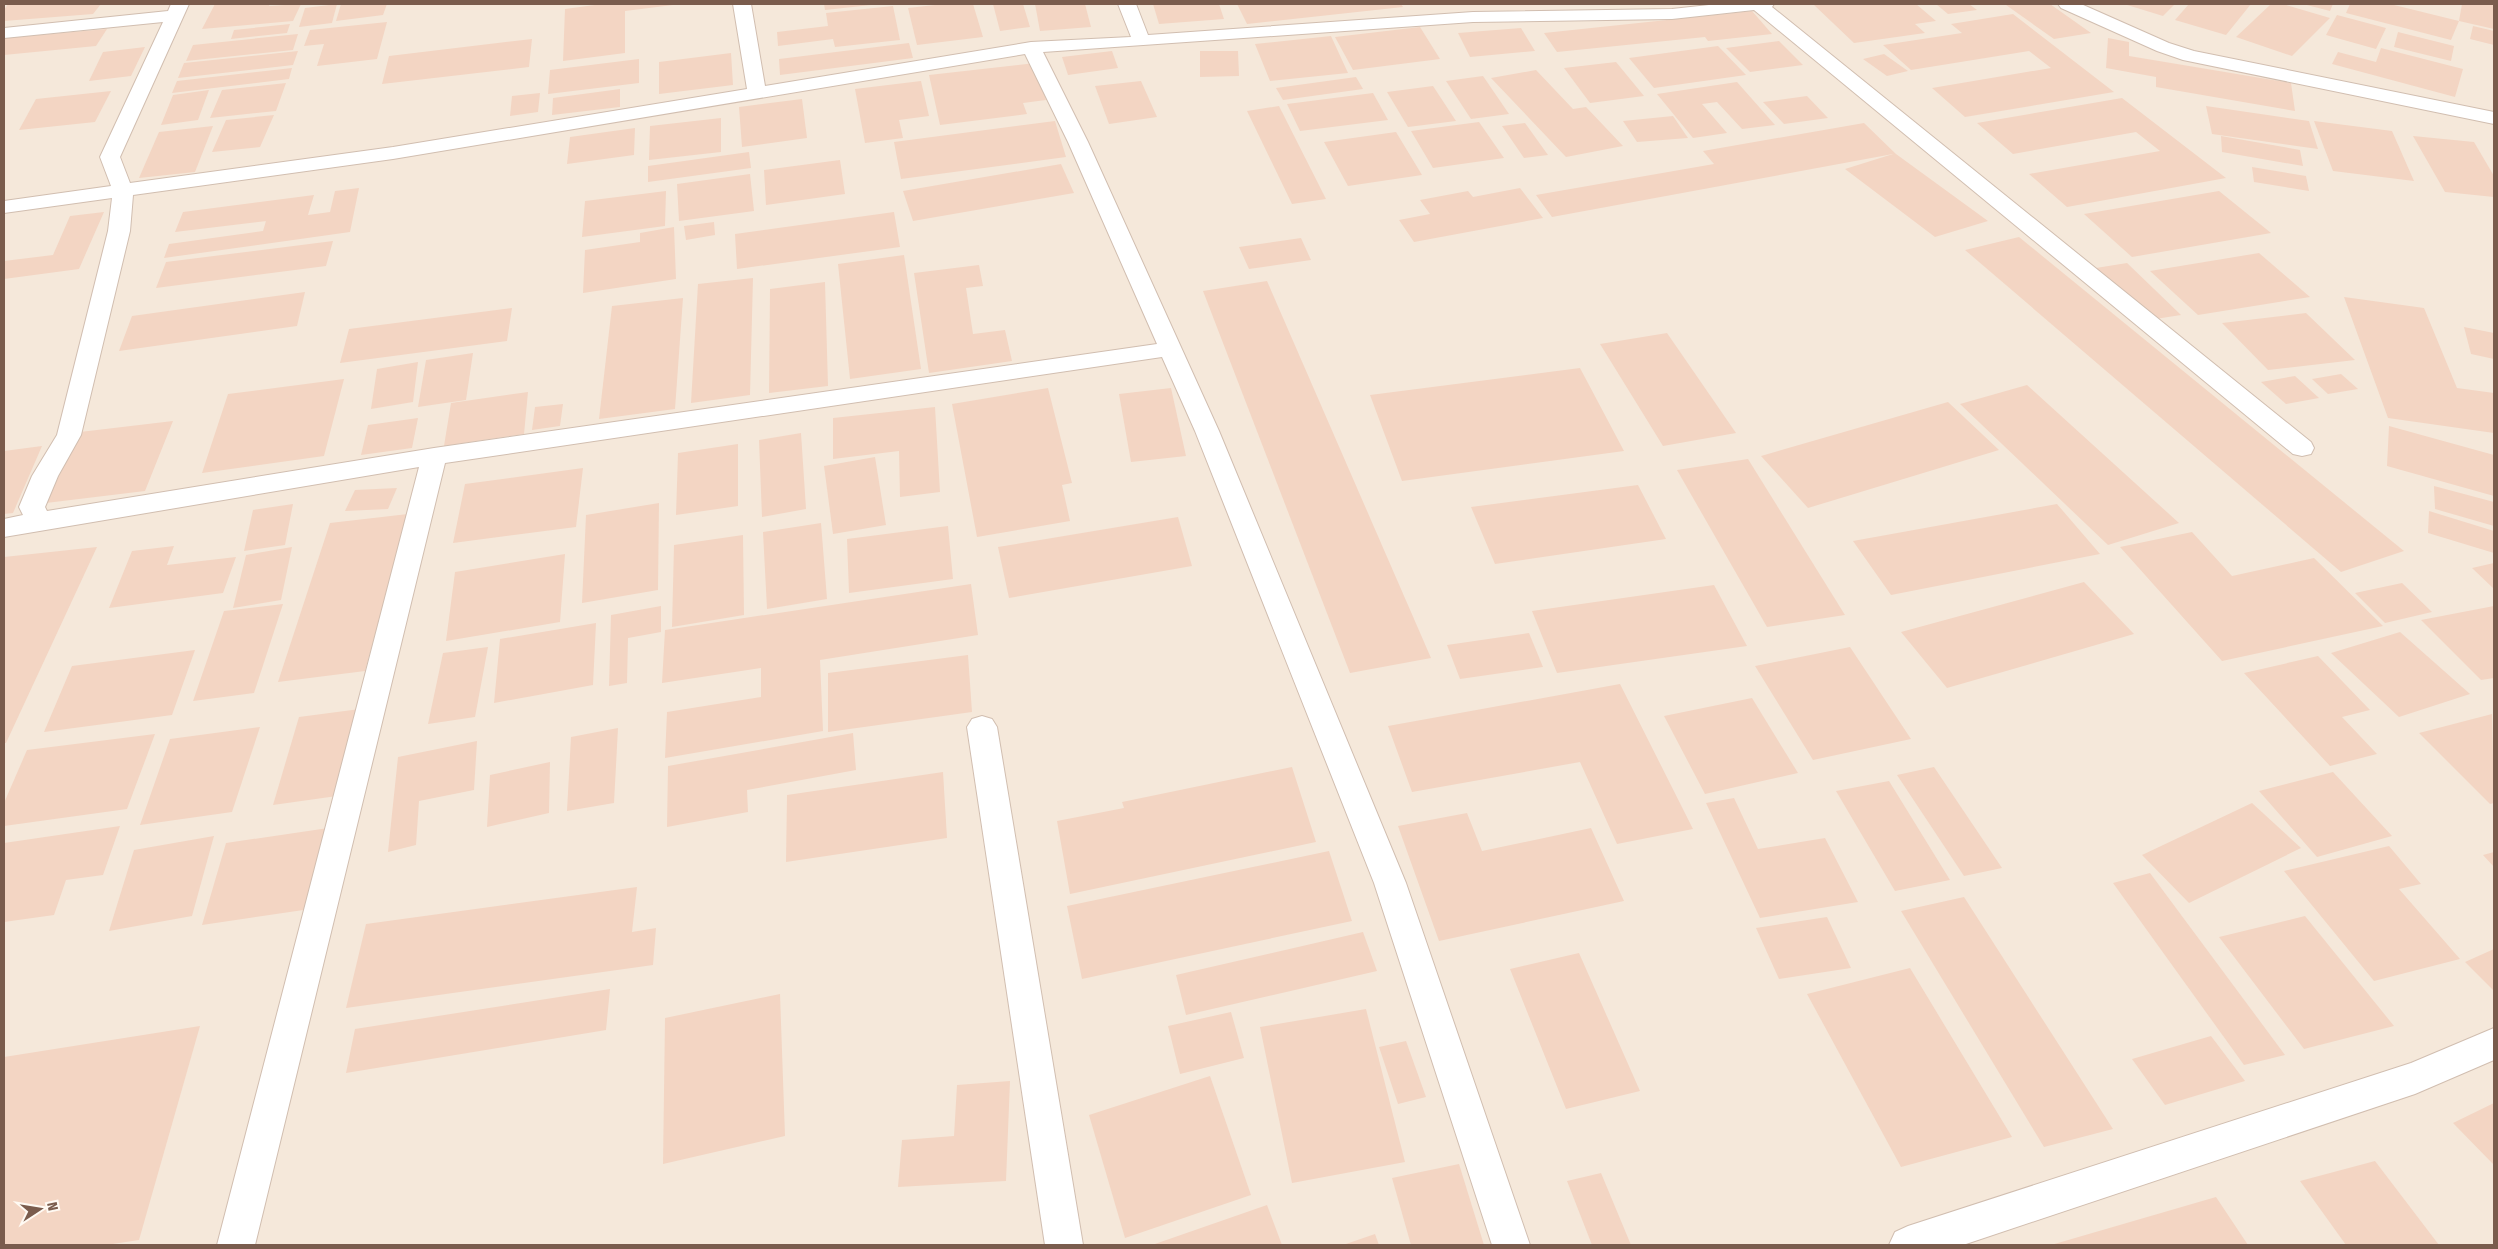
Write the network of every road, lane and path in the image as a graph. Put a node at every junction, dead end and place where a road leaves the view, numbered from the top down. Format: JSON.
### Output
{"nodes":[{"id":1,"x":742,"y":4,"type":"edge"},
{"id":2,"x":1127,"y":4,"type":"edge"},
{"id":3,"x":1761,"y":4,"type":"edge"},
{"id":4,"x":2067,"y":4,"type":"edge"},
{"id":5,"x":1667,"y":9,"type":"edge"},
{"id":6,"x":177,"y":10,"type":"edge"},
{"id":7,"x":4,"y":33,"type":"edge"},
{"id":8,"x":1141,"y":40,"type":"junction"},
{"id":9,"x":1031,"y":47,"type":"junction"},
{"id":10,"x":757,"y":94,"type":"junction"},
{"id":11,"x":2494,"y":118,"type":"edge"},
{"id":12,"x":123,"y":191,"type":"junction"},
{"id":13,"x":4,"y":207,"type":"edge"},
{"id":14,"x":1170,"y":349,"type":"junction"},
{"id":15,"x":2302,"y":448,"type":"dead end"},
{"id":16,"x":434,"y":456,"type":"junction"},
{"id":17,"x":39,"y":521,"type":"junction"},
{"id":18,"x":4,"y":528,"type":"edge"},
{"id":19,"x":982,"y":727,"type":"dead end"},
{"id":20,"x":2494,"y":1044,"type":"edge"},
{"id":21,"x":236,"y":1245,"type":"edge"},
{"id":22,"x":1064,"y":1245,"type":"edge"},
{"id":23,"x":1511,"y":1245,"type":"edge"},
{"id":24,"x":1908,"y":1245,"type":"edge"}],
"edges":[{"from":1,"to":10,"type":"street"},
{"from":2,"to":8,"type":"street"},
{"from":3,"to":5,"type":"street"},
{"from":3,"to":15,"type":"street"},
{"from":4,"to":11,"type":"street"},
{"from":5,"to":8,"type":"street"},
{"from":6,"to":7,"type":"street"},
{"from":6,"to":12,"type":"street"},
{"from":8,"to":9,"type":"street"},
{"from":9,"to":10,"type":"street"},
{"from":9,"to":14,"type":"street"},
{"from":10,"to":12,"type":"street"},
{"from":12,"to":13,"type":"street"},
{"from":12,"to":17,"type":"street"},
{"from":14,"to":16,"type":"street"},
{"from":14,"to":23,"type":"street"},
{"from":16,"to":17,"type":"street"},
{"from":16,"to":21,"type":"street"},
{"from":17,"to":18,"type":"street"},
{"from":19,"to":22,"type":"street"},
{"from":20,"to":24,"type":"street"}]}
